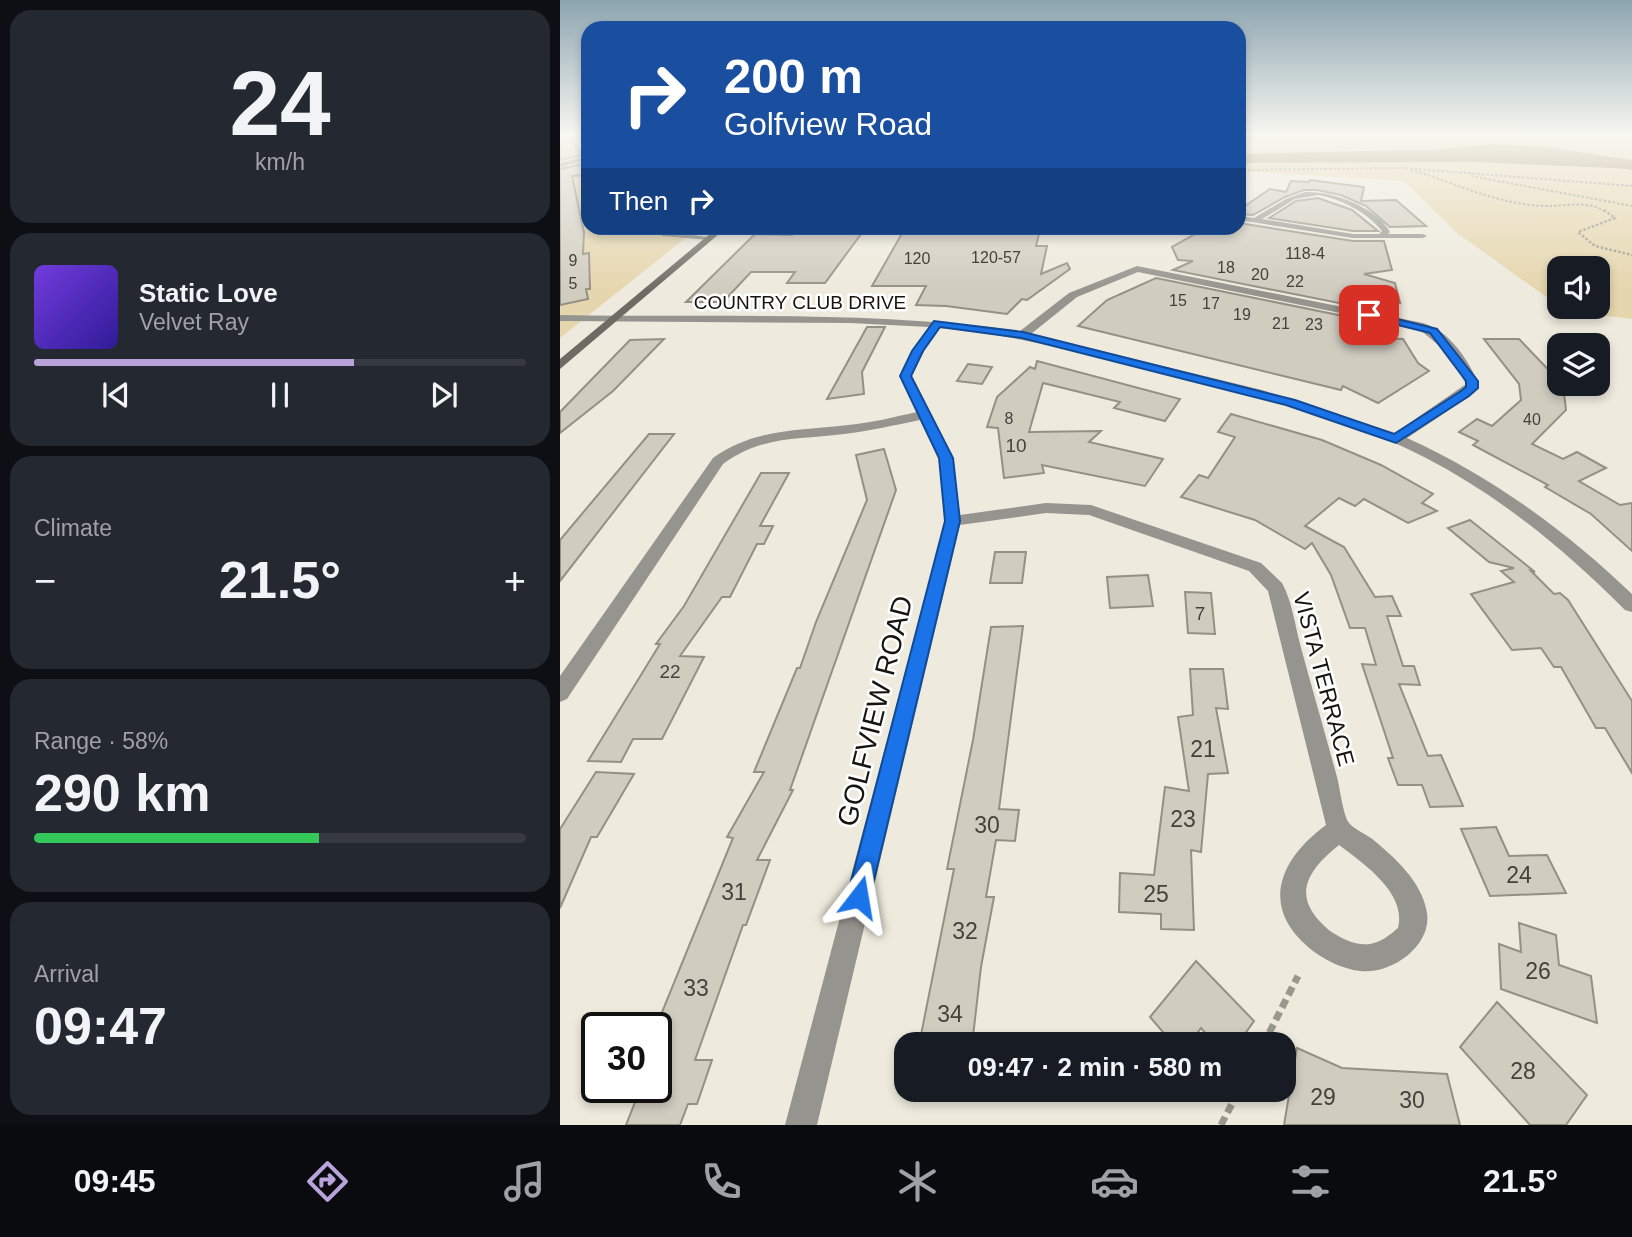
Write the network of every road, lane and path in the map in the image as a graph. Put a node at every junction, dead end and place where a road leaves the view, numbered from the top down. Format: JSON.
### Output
{"nodes":[{"id":1,"x":1462,"y":186,"type":"edge"},
{"id":2,"x":1530,"y":186,"type":"edge"},
{"id":3,"x":1632,"y":206,"type":"edge"},
{"id":4,"x":1246,"y":219,"type":"edge"},
{"id":5,"x":1255,"y":221,"type":"junction"},
{"id":6,"x":1382,"y":234,"type":"junction"},
{"id":7,"x":674,"y":235,"type":"edge"},
{"id":8,"x":713,"y":235,"type":"edge"},
{"id":9,"x":1423,"y":236,"type":"dead end"},
{"id":10,"x":709,"y":238,"type":"junction"},
{"id":11,"x":1632,"y":255,"type":"edge"},
{"id":12,"x":560,"y":318,"type":"edge"},
{"id":13,"x":612,"y":320,"type":"junction"},
{"id":14,"x":937,"y":324,"type":"junction"},
{"id":15,"x":1023,"y":335,"type":"junction"},
{"id":16,"x":560,"y":365,"type":"edge"},
{"id":17,"x":924,"y":415,"type":"junction"},
{"id":18,"x":1396,"y":439,"type":"junction"},
{"id":19,"x":953,"y":521,"type":"junction"},
{"id":20,"x":1629,"y":598,"type":"edge"},
{"id":21,"x":560,"y":693,"type":"edge"},
{"id":22,"x":1339,"y":830,"type":"junction"},
{"id":23,"x":1298,"y":976,"type":"dead end"},
{"id":24,"x":1270,"y":1032,"type":"edge"},
{"id":25,"x":1233,"y":1102,"type":"edge"},
{"id":26,"x":802,"y":1125,"type":"edge"},
{"id":27,"x":1221,"y":1125,"type":"edge"}],
"edges":[{"from":1,"to":11,"type":"path"},
{"from":2,"to":3,"type":"path"},
{"from":4,"to":5,"type":"lane"},
{"from":5,"to":6,"type":"lane"},
{"from":5,"to":6,"type":"lane"},
{"from":6,"to":9,"type":"lane"},
{"from":7,"to":10,"type":"lane"},
{"from":8,"to":10,"type":"main road"},
{"from":10,"to":13,"type":"main road"},
{"from":12,"to":13,"type":"street","name":"COUNTRY CLUB DRIVE"},
{"from":13,"to":14,"type":"street","name":"COUNTRY CLUB DRIVE"},
{"from":13,"to":16,"type":"main road"},
{"from":14,"to":15,"type":"street","name":"COUNTRY CLUB DRIVE"},
{"from":14,"to":17,"type":"street","name":"GOLFVIEW ROAD"},
{"from":15,"to":18,"type":"street","name":"COUNTRY CLUB DRIVE"},
{"from":15,"to":18,"type":"street"},
{"from":17,"to":19,"type":"street","name":"GOLFVIEW ROAD"},
{"from":17,"to":21,"type":"street"},
{"from":18,"to":20,"type":"street","name":"COUNTRY CLUB DRIVE"},
{"from":19,"to":22,"type":"street","name":"VISTA TERRACE"},
{"from":19,"to":26,"type":"street","name":"GOLFVIEW ROAD"},
{"from":22,"to":22,"type":"street"},
{"from":23,"to":24,"type":"path"},
{"from":25,"to":27,"type":"path"}]}
